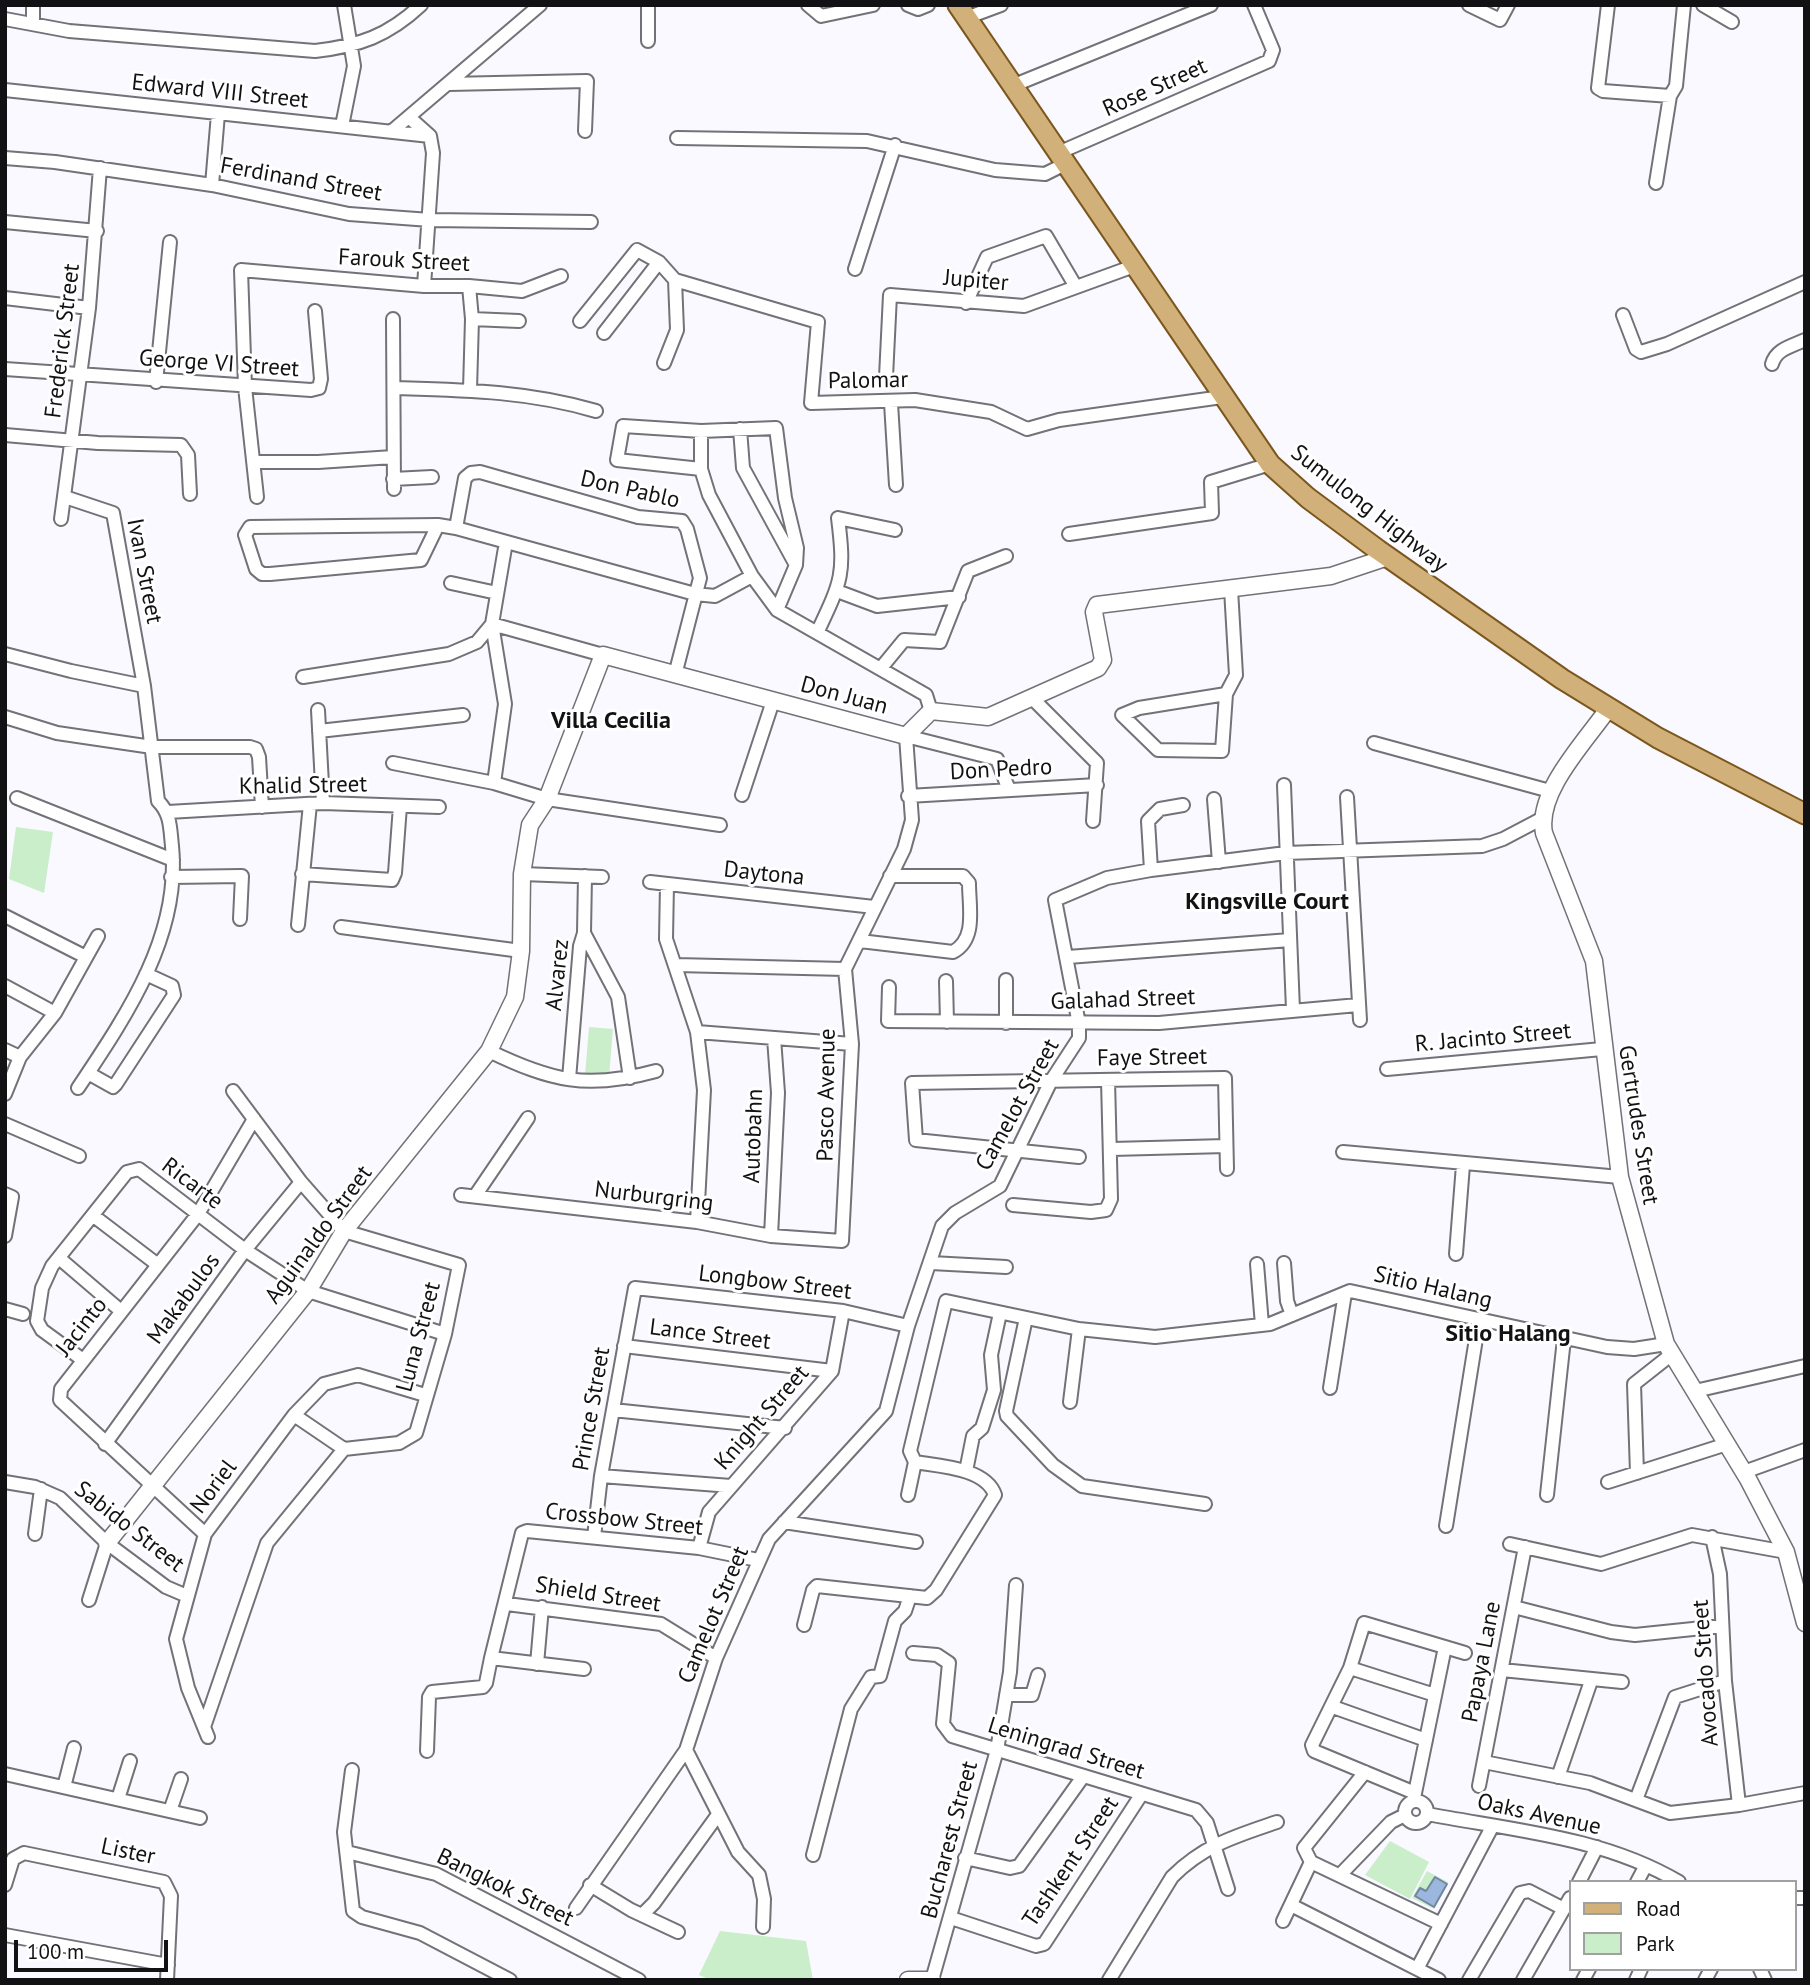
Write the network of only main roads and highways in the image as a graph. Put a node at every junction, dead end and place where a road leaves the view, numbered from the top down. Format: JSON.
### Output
{"nodes":[{"id":1,"x":962,"y":12,"type":"edge"},
{"id":2,"x":1805,"y":814,"type":"edge"}],
"edges":[{"from":1,"to":2,"type":"main road","name":"Sumulong Highway"}]}
